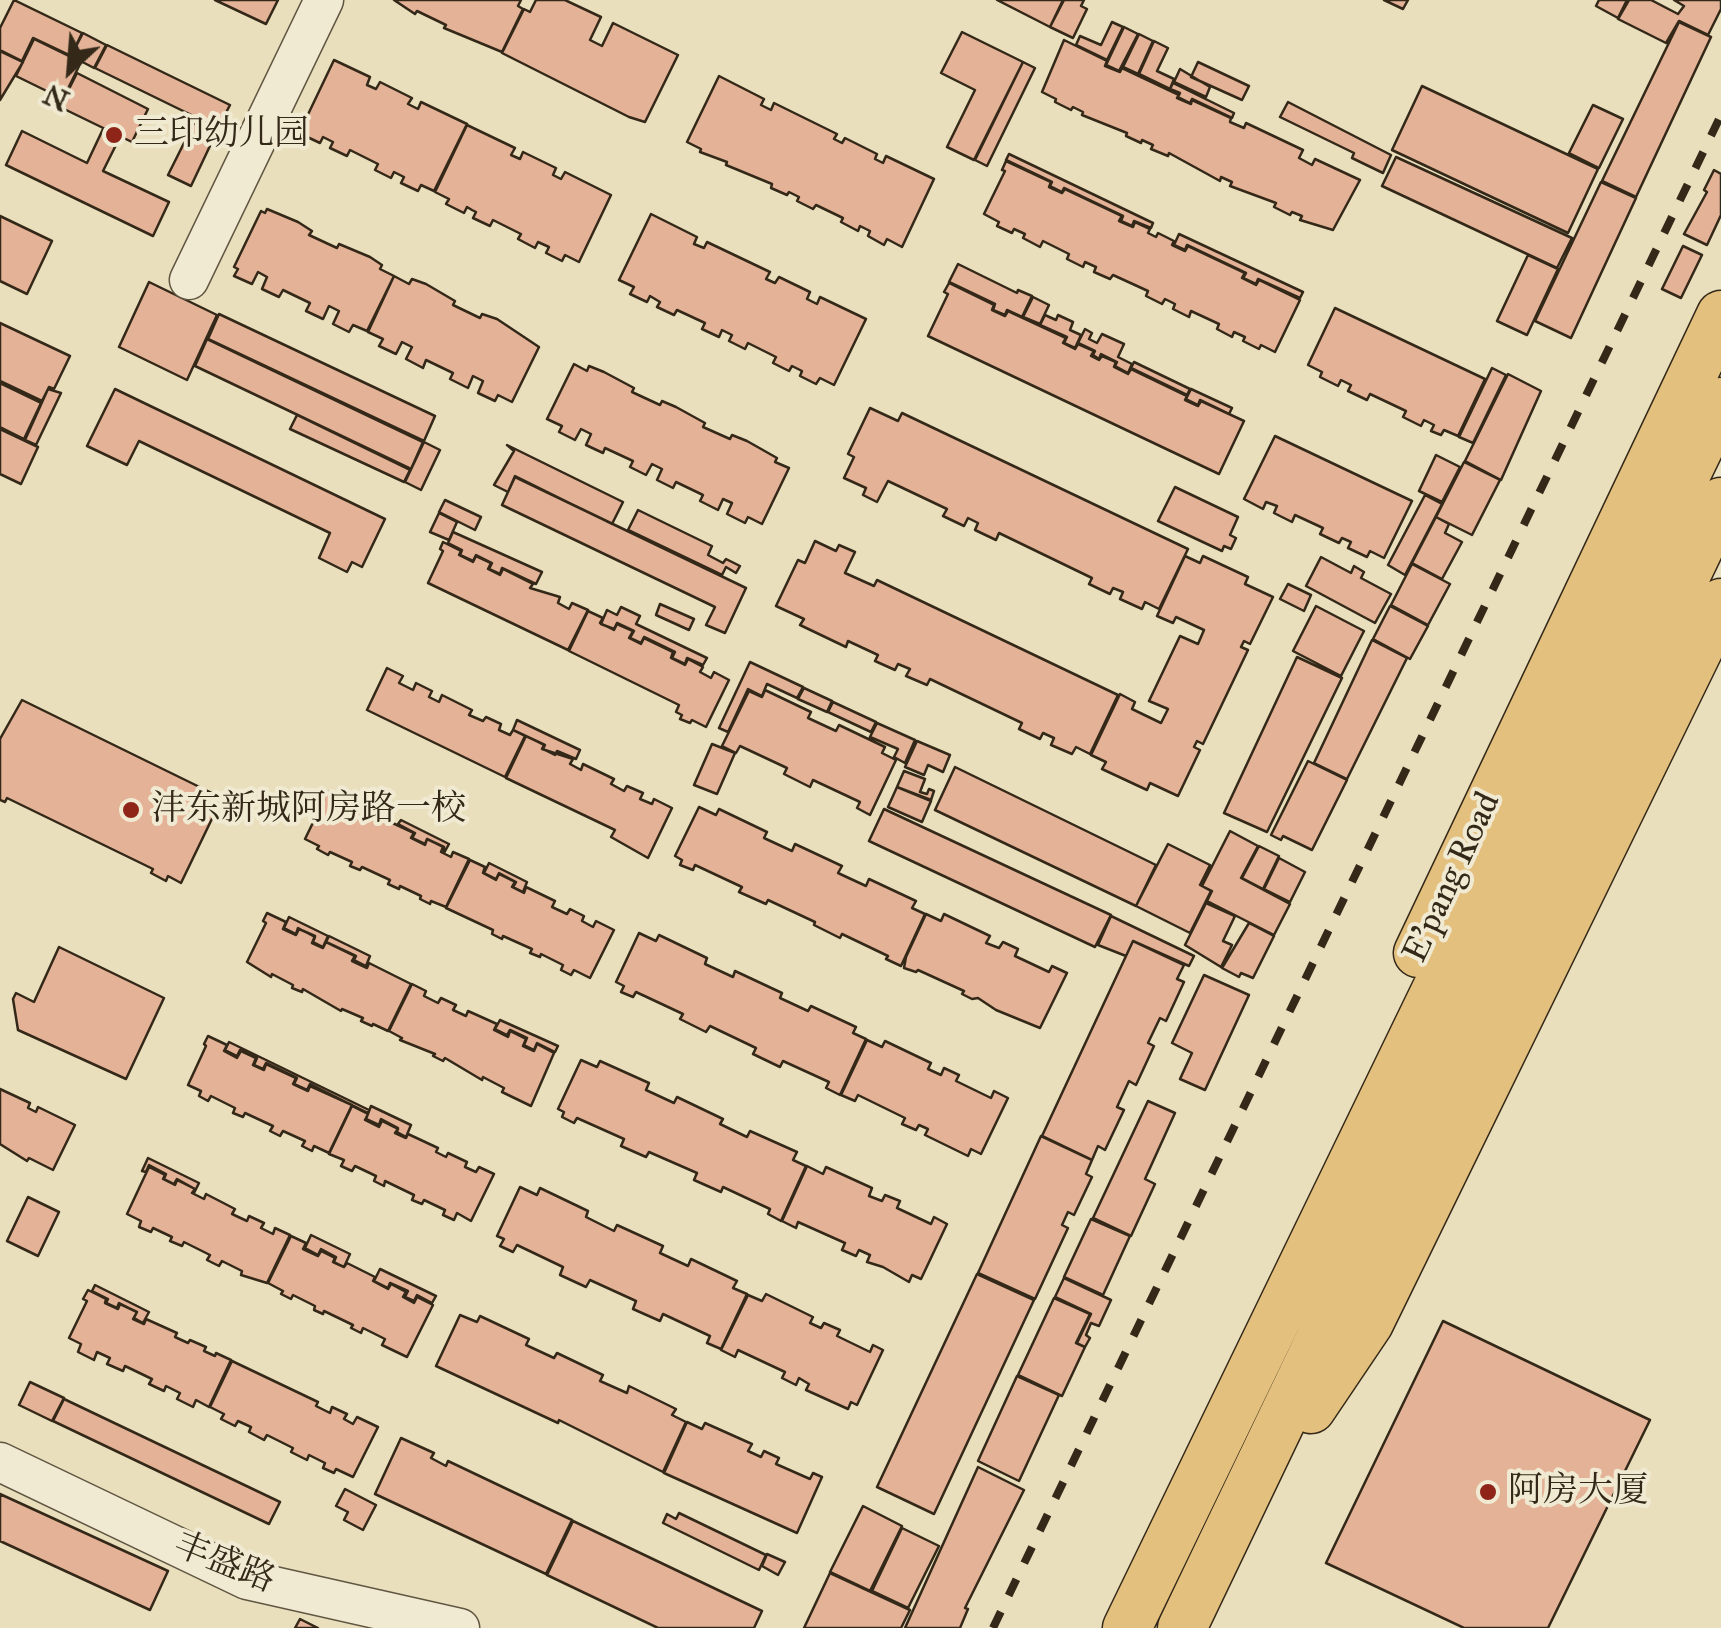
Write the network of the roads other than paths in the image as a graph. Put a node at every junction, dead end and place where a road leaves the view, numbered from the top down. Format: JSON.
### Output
{"nodes":[{"id":1,"x":324,"y":0,"type":"edge"},
{"id":2,"x":189,"y":280,"type":"dead end"},
{"id":3,"x":1721,"y":315,"type":"edge"},
{"id":4,"x":1721,"y":402,"type":"edge"},
{"id":5,"x":1721,"y":502,"type":"edge"},
{"id":6,"x":1721,"y":603,"type":"edge"},
{"id":7,"x":1285,"y":1354,"type":"junction"},
{"id":8,"x":1212,"y":1452,"type":"junction"},
{"id":9,"x":0,"y":1462,"type":"edge"},
{"id":10,"x":1220,"y":1545,"type":"junction"},
{"id":11,"x":460,"y":1628,"type":"edge"},
{"id":12,"x":1127,"y":1628,"type":"edge"},
{"id":13,"x":1182,"y":1628,"type":"edge"}],
"edges":[{"from":1,"to":2,"type":"street"},
{"from":3,"to":8,"type":"main road","name":"E'pang Road"},
{"from":4,"to":7,"type":"main road","name":"E'pang Road"},
{"from":5,"to":7,"type":"main road","name":"E'pang Road"},
{"from":6,"to":10,"type":"main road","name":"E'pang Road"},
{"from":7,"to":8,"type":"main road","name":"E'pang Road"},
{"from":7,"to":10,"type":"main road","name":"E'pang Road"},
{"from":8,"to":12,"type":"main road","name":"E'pang Road"},
{"from":9,"to":11,"type":"street","name":"丰盛路"},
{"from":10,"to":13,"type":"main road","name":"E'pang Road"}]}
